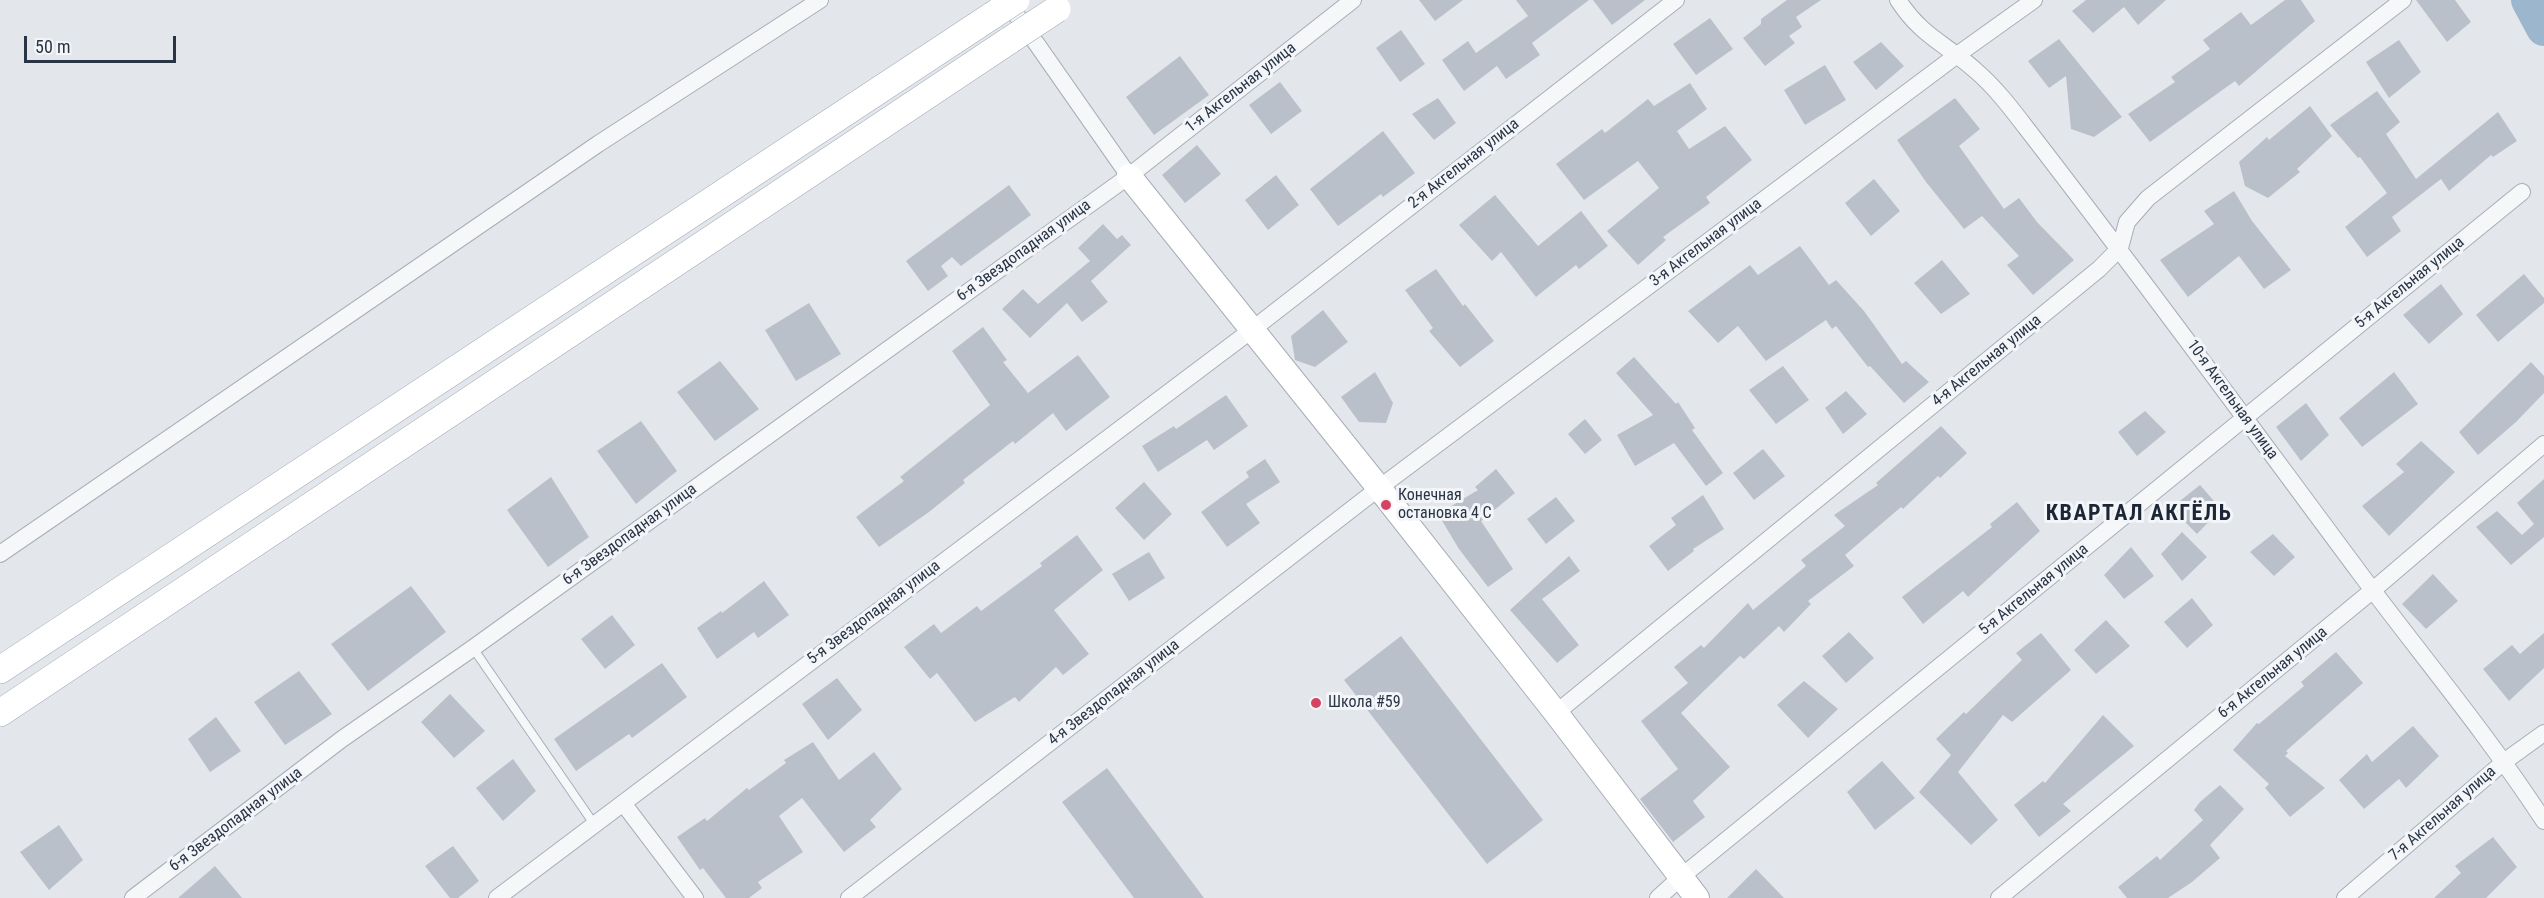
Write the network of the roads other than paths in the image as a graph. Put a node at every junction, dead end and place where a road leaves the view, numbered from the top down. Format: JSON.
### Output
{"nodes":[{"id":1,"x":820,"y":0,"type":"edge"},
{"id":2,"x":1016,"y":0,"type":"edge"},
{"id":3,"x":1353,"y":0,"type":"edge"},
{"id":4,"x":1676,"y":0,"type":"edge"},
{"id":5,"x":1898,"y":0,"type":"edge"},
{"id":6,"x":2034,"y":0,"type":"edge"},
{"id":7,"x":2403,"y":0,"type":"edge"},
{"id":8,"x":1064,"y":5,"type":"edge"},
{"id":9,"x":1000,"y":8,"type":"edge"},
{"id":10,"x":1957,"y":55,"type":"junction"},
{"id":11,"x":1129,"y":176,"type":"junction"},
{"id":12,"x":2522,"y":192,"type":"dead end"},
{"id":13,"x":2120,"y":248,"type":"junction"},
{"id":14,"x":1252,"y":329,"type":"junction"},
{"id":15,"x":2245,"y":418,"type":"junction"},
{"id":16,"x":2544,"y":444,"type":"edge"},
{"id":17,"x":1379,"y":488,"type":"junction"},
{"id":18,"x":0,"y":554,"type":"edge"},
{"id":19,"x":2373,"y":590,"type":"junction"},
{"id":20,"x":473,"y":648,"type":"junction"},
{"id":21,"x":0,"y":670,"type":"edge"},
{"id":22,"x":1556,"y":712,"type":"junction"},
{"id":23,"x":0,"y":713,"type":"edge"},
{"id":24,"x":2544,"y":733,"type":"edge"},
{"id":25,"x":2505,"y":761,"type":"junction"},
{"id":26,"x":623,"y":803,"type":"junction"},
{"id":27,"x":2544,"y":821,"type":"edge"},
{"id":28,"x":594,"y":825,"type":"junction"},
{"id":29,"x":1681,"y":877,"type":"junction"},
{"id":30,"x":134,"y":898,"type":"edge"},
{"id":31,"x":497,"y":898,"type":"edge"},
{"id":32,"x":695,"y":898,"type":"edge"},
{"id":33,"x":849,"y":898,"type":"edge"},
{"id":34,"x":1658,"y":898,"type":"edge"},
{"id":35,"x":1697,"y":898,"type":"edge"},
{"id":36,"x":1999,"y":898,"type":"edge"},
{"id":37,"x":2345,"y":898,"type":"edge"}],
"edges":[{"from":1,"to":18,"type":"street"},
{"from":2,"to":9,"type":"main road","bridge":true},
{"from":3,"to":11,"type":"street","name":"1-я Акгельная улица"},
{"from":4,"to":14,"type":"street","name":"2-я Акгельная улица"},
{"from":5,"to":10,"type":"street","name":"10-я Акгельная улица"},
{"from":6,"to":10,"type":"street","name":"3-я Акгельная улица"},
{"from":7,"to":13,"type":"street","name":"4-я Акгельная улица"},
{"from":8,"to":23,"type":"main road","bridge":true},
{"from":9,"to":11,"type":"street"},
{"from":9,"to":21,"type":"main road"},
{"from":10,"to":13,"type":"street","name":"10-я Акгельная улица"},
{"from":10,"to":17,"type":"street","name":"3-я Акгельная улица"},
{"from":11,"to":14,"type":"street"},
{"from":11,"to":20,"type":"street","name":"6-я Звездопадная улица"},
{"from":12,"to":15,"type":"street","name":"5-я Акгельная улица"},
{"from":13,"to":15,"type":"street","name":"10-я Акгельная улица"},
{"from":13,"to":22,"type":"street","name":"4-я Акгельная улица"},
{"from":14,"to":17,"type":"street"},
{"from":14,"to":26,"type":"street","name":"5-я Звездопадная улица"},
{"from":15,"to":19,"type":"street","name":"10-я Акгельная улица"},
{"from":15,"to":29,"type":"street","name":"5-я Акгельная улица"},
{"from":16,"to":19,"type":"street","name":"6-я Акгельная улица"},
{"from":17,"to":22,"type":"street"},
{"from":17,"to":33,"type":"street","name":"4-я Звездопадная улица"},
{"from":19,"to":25,"type":"street","name":"10-я Акгельная улица"},
{"from":19,"to":36,"type":"street","name":"6-я Акгельная улица"},
{"from":20,"to":28,"type":"lane"},
{"from":20,"to":30,"type":"street","name":"6-я Звездопадная улица"},
{"from":22,"to":29,"type":"street"},
{"from":24,"to":25,"type":"street","name":"7-я Акгельная улица"},
{"from":25,"to":27,"type":"street","name":"10-я Акгельная улица"},
{"from":25,"to":37,"type":"street","name":"7-я Акгельная улица"},
{"from":26,"to":28,"type":"street","name":"5-я Звездопадная улица"},
{"from":26,"to":32,"type":"street"},
{"from":28,"to":31,"type":"street","name":"5-я Звездопадная улица"},
{"from":29,"to":34,"type":"street","name":"5-я Акгельная улица"},
{"from":29,"to":35,"type":"street"}]}
